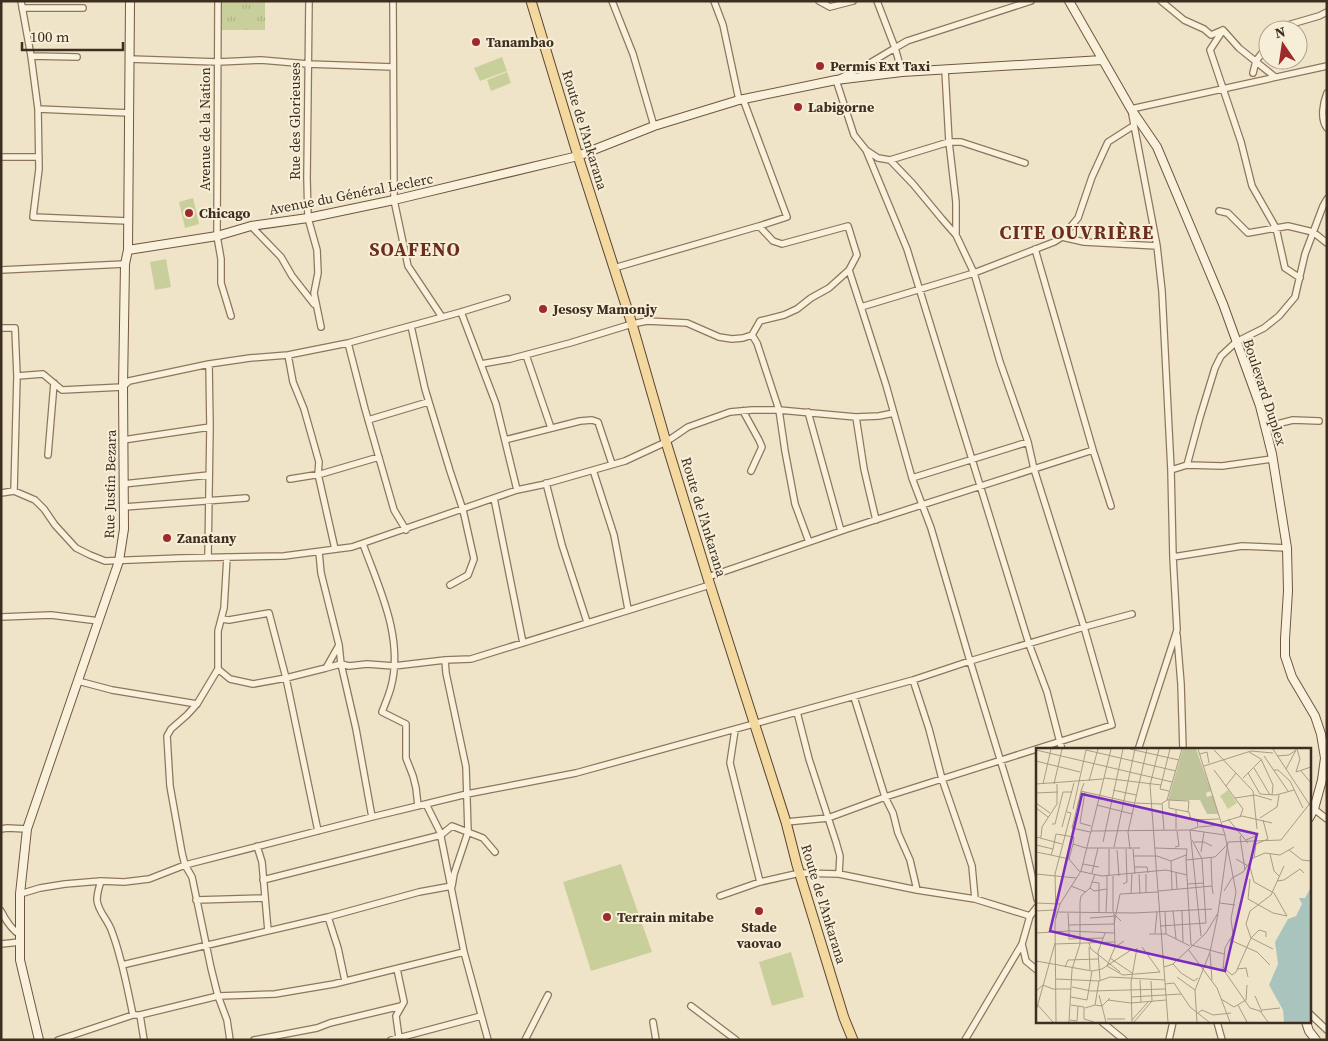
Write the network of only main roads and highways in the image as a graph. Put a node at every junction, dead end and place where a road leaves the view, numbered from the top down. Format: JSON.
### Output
{"nodes":[{"id":1,"x":531,"y":1,"type":"edge"},
{"id":2,"x":853,"y":1040,"type":"edge"}],
"edges":[{"from":1,"to":2,"type":"main road","name":"Route de l'Ankarana"}]}
